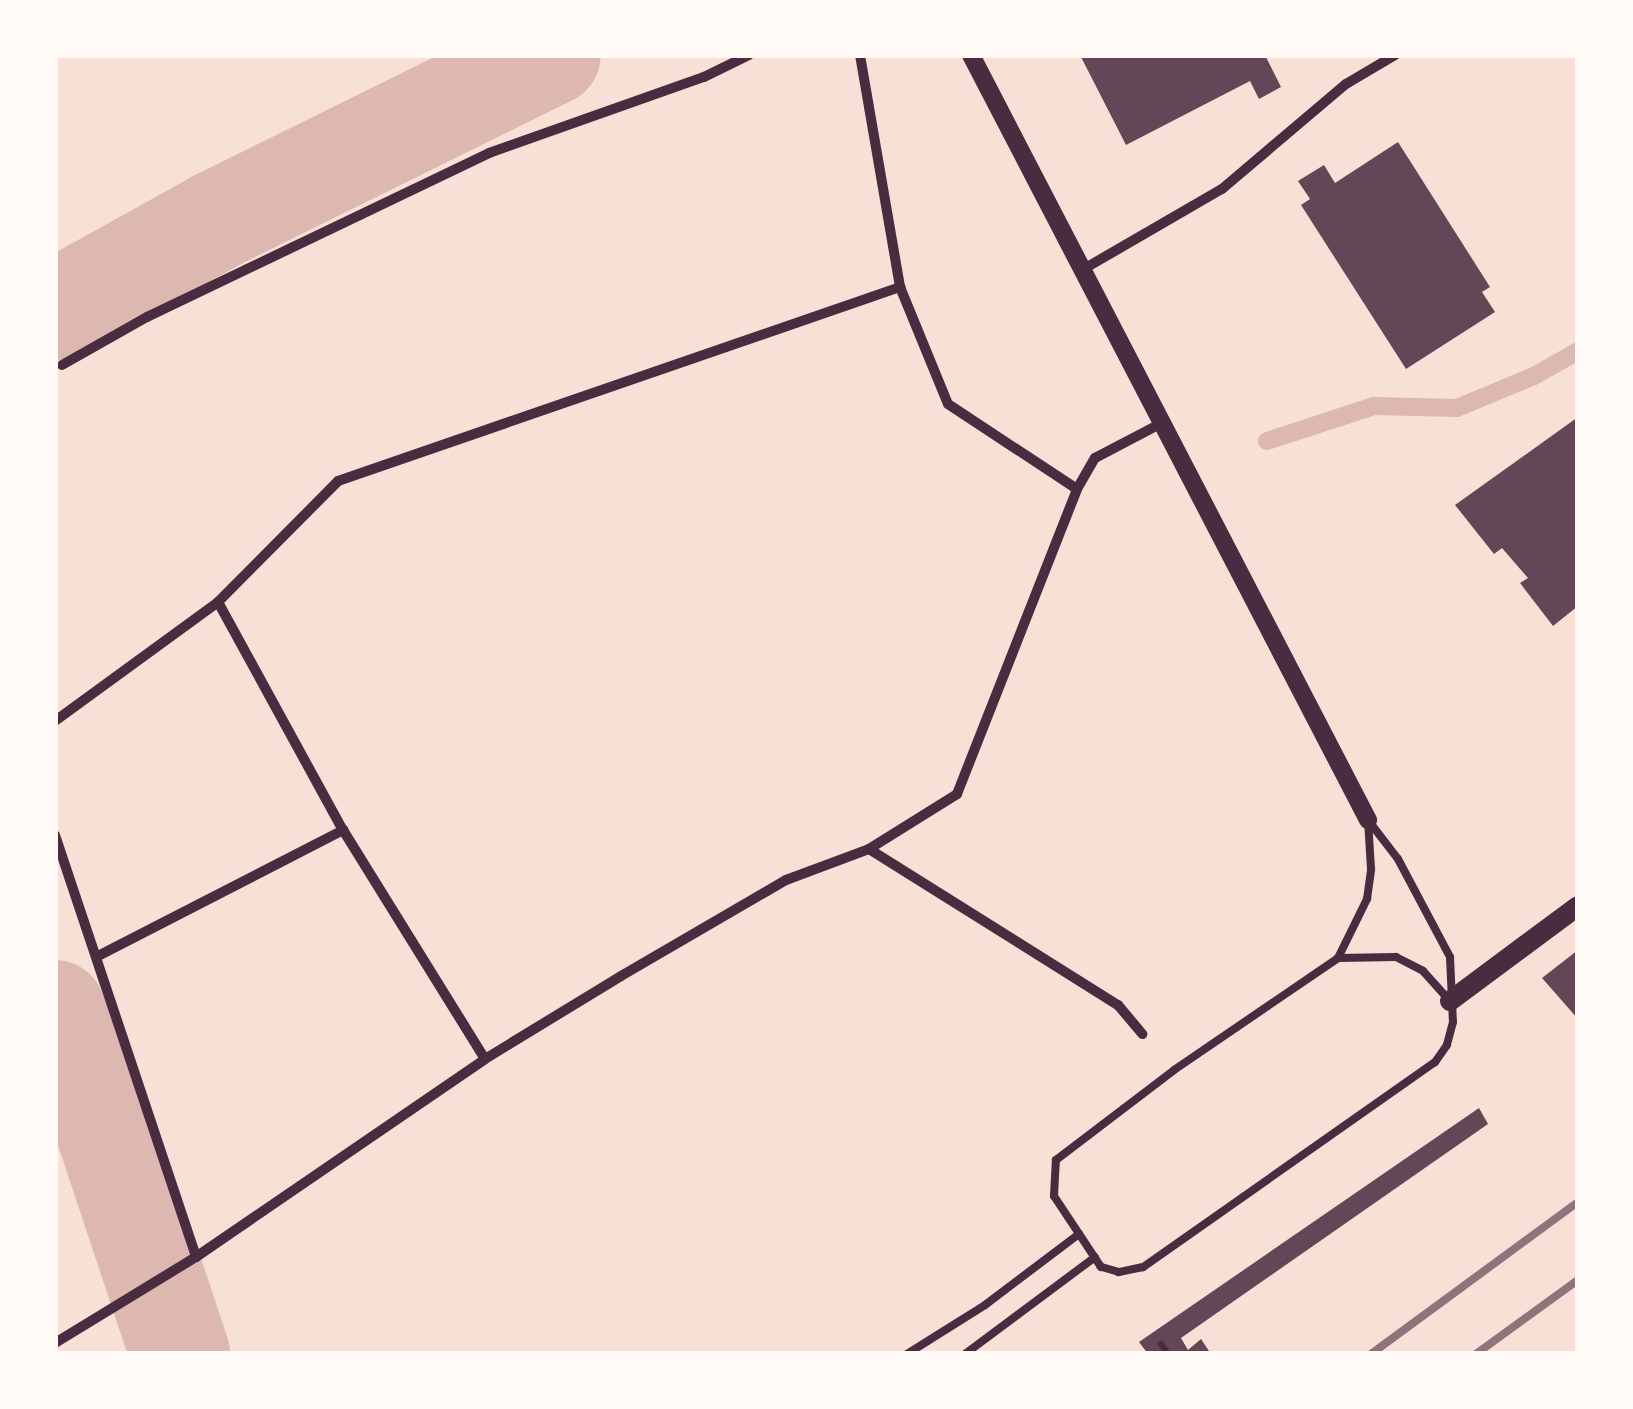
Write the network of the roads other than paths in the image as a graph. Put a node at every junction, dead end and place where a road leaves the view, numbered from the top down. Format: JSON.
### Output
{"nodes":[{"id":1,"x":748,"y":55,"type":"edge"},
{"id":2,"x":860,"y":55,"type":"edge"},
{"id":3,"x":971,"y":55,"type":"edge"},
{"id":4,"x":1396,"y":55,"type":"edge"},
{"id":5,"x":1082,"y":270,"type":"junction"},
{"id":6,"x":900,"y":287,"type":"junction"},
{"id":7,"x":62,"y":365,"type":"dead end"},
{"id":8,"x":1160,"y":424,"type":"junction"},
{"id":9,"x":1078,"y":489,"type":"junction"},
{"id":10,"x":218,"y":602,"type":"junction"},
{"id":11,"x":55,"y":722,"type":"edge"},
{"id":12,"x":1368,"y":820,"type":"junction"},
{"id":13,"x":343,"y":830,"type":"junction"},
{"id":14,"x":55,"y":835,"type":"edge"},
{"id":15,"x":869,"y":848,"type":"junction"},
{"id":16,"x":1578,"y":906,"type":"edge"},
{"id":17,"x":98,"y":956,"type":"junction"},
{"id":18,"x":1338,"y":958,"type":"junction"},
{"id":19,"x":1450,"y":1001,"type":"junction"},
{"id":20,"x":1142,"y":1034,"type":"dead end"},
{"id":21,"x":484,"y":1060,"type":"junction"},
{"id":22,"x":1079,"y":1234,"type":"junction"},
{"id":23,"x":196,"y":1256,"type":"junction"},
{"id":24,"x":1096,"y":1258,"type":"junction"},
{"id":25,"x":55,"y":1343,"type":"edge"},
{"id":26,"x":907,"y":1354,"type":"edge"},
{"id":27,"x":964,"y":1354,"type":"edge"}],
"edges":[{"from":1,"to":7,"type":"street"},
{"from":2,"to":6,"type":"street"},
{"from":3,"to":5,"type":"street"},
{"from":4,"to":5,"type":"street"},
{"from":5,"to":8,"type":"street"},
{"from":6,"to":9,"type":"street"},
{"from":6,"to":10,"type":"street"},
{"from":8,"to":9,"type":"street"},
{"from":8,"to":12,"type":"street"},
{"from":9,"to":15,"type":"street"},
{"from":10,"to":11,"type":"street"},
{"from":10,"to":13,"type":"street"},
{"from":12,"to":18,"type":"lane"},
{"from":12,"to":19,"type":"lane"},
{"from":13,"to":17,"type":"street"},
{"from":13,"to":21,"type":"street"},
{"from":14,"to":17,"type":"street"},
{"from":15,"to":20,"type":"street"},
{"from":15,"to":21,"type":"street"},
{"from":16,"to":19,"type":"main road"},
{"from":17,"to":23,"type":"street"},
{"from":18,"to":19,"type":"lane"},
{"from":18,"to":22,"type":"lane"},
{"from":19,"to":24,"type":"lane"},
{"from":21,"to":23,"type":"street"},
{"from":22,"to":24,"type":"lane"},
{"from":22,"to":26,"type":"lane"},
{"from":23,"to":25,"type":"street"},
{"from":24,"to":27,"type":"lane"}]}
